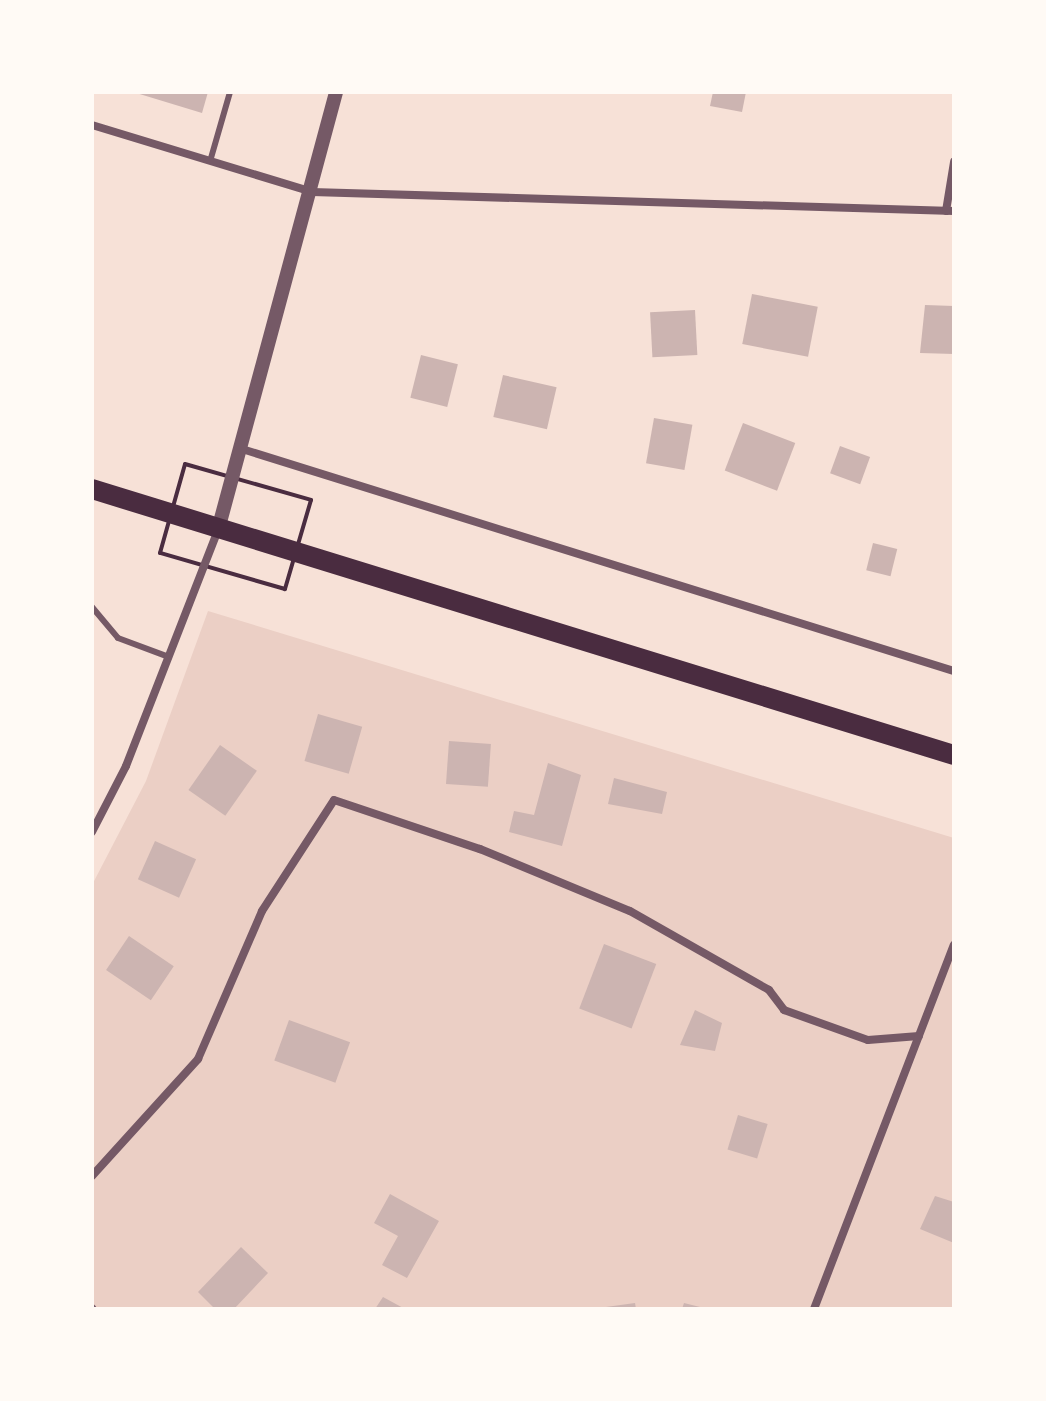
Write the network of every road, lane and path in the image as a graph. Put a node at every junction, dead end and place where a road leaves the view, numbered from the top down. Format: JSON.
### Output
{"nodes":[{"id":1,"x":230,"y":92,"type":"edge"},
{"id":2,"x":336,"y":92,"type":"edge"},
{"id":3,"x":92,"y":125,"type":"edge"},
{"id":4,"x":211,"y":158,"type":"junction"},
{"id":5,"x":954,"y":162,"type":"edge"},
{"id":6,"x":312,"y":192,"type":"junction"},
{"id":7,"x":950,"y":211,"type":"edge"},
{"id":8,"x":242,"y":449,"type":"junction"},
{"id":9,"x":92,"y":489,"type":"edge"},
{"id":10,"x":219,"y":526,"type":"junction"},
{"id":11,"x":92,"y":607,"type":"edge"},
{"id":12,"x":169,"y":657,"type":"junction"},
{"id":13,"x":954,"y":671,"type":"edge"},
{"id":14,"x":954,"y":755,"type":"edge"},
{"id":15,"x":92,"y":832,"type":"edge"},
{"id":16,"x":954,"y":945,"type":"edge"},
{"id":17,"x":919,"y":1036,"type":"junction"},
{"id":18,"x":92,"y":1176,"type":"edge"},
{"id":19,"x":814,"y":1309,"type":"edge"}],
"edges":[{"from":1,"to":4,"type":"lane"},
{"from":2,"to":6,"type":"street"},
{"from":3,"to":4,"type":"street"},
{"from":4,"to":6,"type":"street"},
{"from":5,"to":7,"type":"street"},
{"from":6,"to":7,"type":"street"},
{"from":6,"to":8,"type":"street"},
{"from":8,"to":10,"type":"street"},
{"from":8,"to":13,"type":"street"},
{"from":9,"to":10,"type":"main road"},
{"from":10,"to":12,"type":"street"},
{"from":10,"to":14,"type":"main road"},
{"from":11,"to":12,"type":"lane"},
{"from":12,"to":15,"type":"street"},
{"from":16,"to":17,"type":"street"},
{"from":17,"to":18,"type":"street"},
{"from":17,"to":19,"type":"street"}]}
